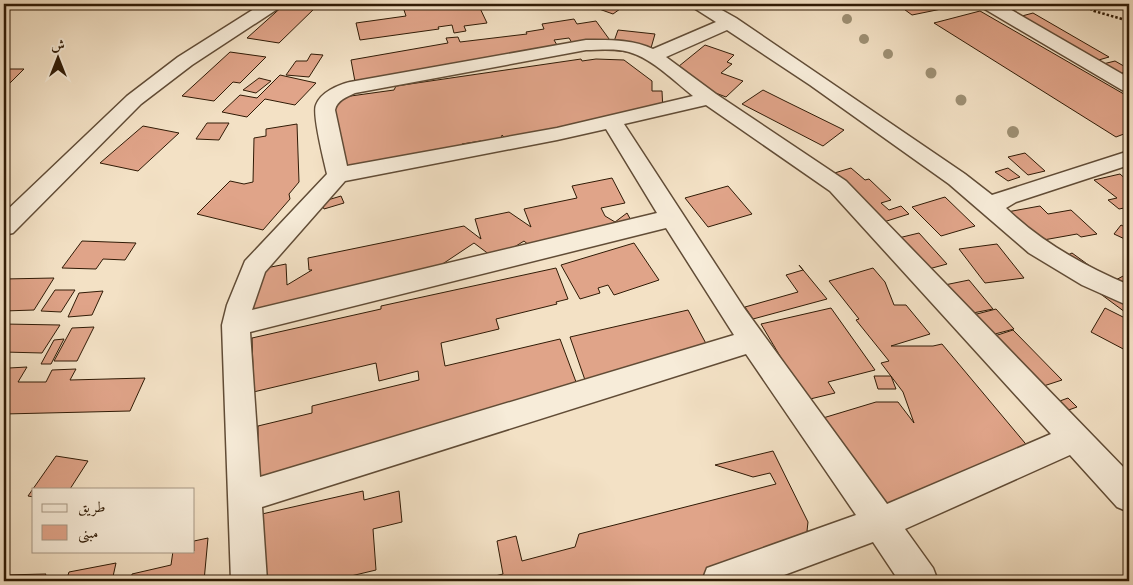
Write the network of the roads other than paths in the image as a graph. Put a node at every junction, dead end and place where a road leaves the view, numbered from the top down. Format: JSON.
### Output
{"nodes":[{"id":1,"x":273,"y":4,"type":"edge"},
{"id":2,"x":700,"y":4,"type":"edge"},
{"id":3,"x":989,"y":4,"type":"edge"},
{"id":4,"x":730,"y":22,"type":"junction"},
{"id":5,"x":653,"y":56,"type":"junction"},
{"id":6,"x":1129,"y":86,"type":"edge"},
{"id":7,"x":709,"y":98,"type":"junction"},
{"id":8,"x":612,"y":122,"type":"junction"},
{"id":9,"x":1128,"y":160,"type":"edge"},
{"id":10,"x":338,"y":176,"type":"junction"},
{"id":11,"x":990,"y":206,"type":"junction"},
{"id":12,"x":671,"y":218,"type":"junction"},
{"id":13,"x":4,"y":227,"type":"edge"},
{"id":14,"x":1129,"y":296,"type":"edge"},
{"id":15,"x":236,"y":325,"type":"junction"},
{"id":16,"x":752,"y":341,"type":"junction"},
{"id":17,"x":1076,"y":438,"type":"junction"},
{"id":18,"x":1129,"y":496,"type":"edge"},
{"id":19,"x":244,"y":497,"type":"junction"},
{"id":20,"x":881,"y":523,"type":"junction"},
{"id":21,"x":249,"y":581,"type":"edge"},
{"id":22,"x":720,"y":581,"type":"edge"},
{"id":23,"x":920,"y":581,"type":"edge"}],
"edges":[{"from":1,"to":13,"type":"street"},
{"from":2,"to":4,"type":"street"},
{"from":3,"to":6,"type":"street"},
{"from":4,"to":5,"type":"street"},
{"from":4,"to":11,"type":"street"},
{"from":5,"to":7,"type":"street"},
{"from":5,"to":10,"type":"street"},
{"from":7,"to":8,"type":"street"},
{"from":7,"to":17,"type":"street"},
{"from":8,"to":10,"type":"street"},
{"from":8,"to":12,"type":"street"},
{"from":9,"to":11,"type":"street"},
{"from":10,"to":15,"type":"street"},
{"from":11,"to":14,"type":"street"},
{"from":12,"to":15,"type":"street"},
{"from":12,"to":16,"type":"street"},
{"from":15,"to":19,"type":"street"},
{"from":16,"to":19,"type":"street"},
{"from":16,"to":20,"type":"street"},
{"from":17,"to":18,"type":"street"},
{"from":17,"to":20,"type":"street"},
{"from":19,"to":21,"type":"street"},
{"from":20,"to":22,"type":"street"},
{"from":20,"to":23,"type":"street"}]}
